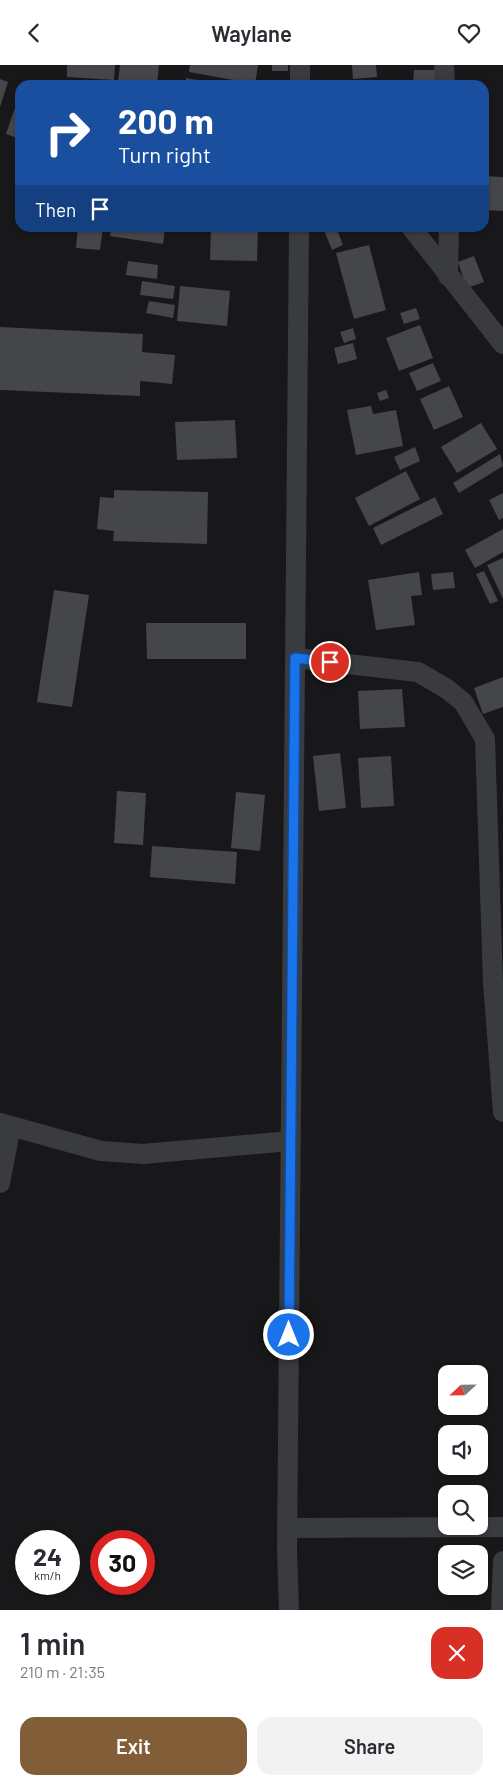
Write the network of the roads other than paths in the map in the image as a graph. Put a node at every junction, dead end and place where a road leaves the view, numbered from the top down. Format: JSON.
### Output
{"nodes":[{"id":1,"x":444,"y":65,"type":"edge"},
{"id":2,"x":445,"y":80,"type":"edge"},
{"id":3,"x":299,"y":232,"type":"edge"},
{"id":4,"x":414,"y":232,"type":"edge"},
{"id":5,"x":449,"y":232,"type":"edge"},
{"id":6,"x":448,"y":276,"type":"junction"},
{"id":7,"x":503,"y":344,"type":"edge"},
{"id":8,"x":295,"y":658,"type":"junction"},
{"id":9,"x":503,"y":1112,"type":"edge"},
{"id":10,"x":6,"y":1124,"type":"edge"},
{"id":11,"x":291,"y":1141,"type":"junction"},
{"id":12,"x":0,"y":1183,"type":"edge"},
{"id":13,"x":503,"y":1527,"type":"edge"},
{"id":14,"x":287,"y":1528,"type":"junction"},
{"id":15,"x":503,"y":1561,"type":"edge"},
{"id":16,"x":289,"y":1610,"type":"edge"},
{"id":17,"x":501,"y":1610,"type":"edge"}],
"edges":[{"from":1,"to":2,"type":"street"},
{"from":3,"to":8,"type":"street"},
{"from":4,"to":6,"type":"street"},
{"from":5,"to":6,"type":"street"},
{"from":6,"to":7,"type":"street"},
{"from":8,"to":9,"type":"street"},
{"from":8,"to":11,"type":"street"},
{"from":10,"to":11,"type":"street"},
{"from":10,"to":12,"type":"street"},
{"from":11,"to":14,"type":"street"},
{"from":13,"to":14,"type":"street"},
{"from":14,"to":16,"type":"street"},
{"from":15,"to":17,"type":"street"}]}
